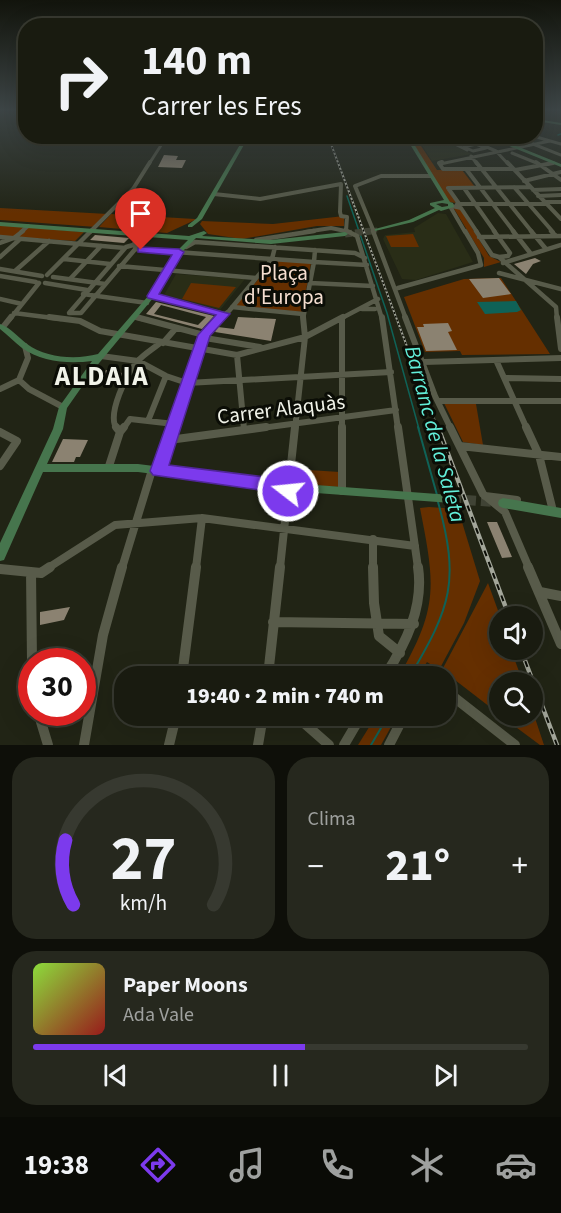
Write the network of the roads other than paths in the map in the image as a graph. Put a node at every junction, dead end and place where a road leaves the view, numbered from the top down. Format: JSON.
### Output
{"nodes":[{"id":1,"x":161,"y":145,"type":"edge"},
{"id":2,"x":242,"y":145,"type":"edge"},
{"id":3,"x":412,"y":145,"type":"edge"},
{"id":4,"x":456,"y":145,"type":"edge"},
{"id":5,"x":473,"y":145,"type":"edge"},
{"id":6,"x":478,"y":145,"type":"edge"},
{"id":7,"x":481,"y":145,"type":"edge"},
{"id":8,"x":506,"y":145,"type":"edge"},
{"id":9,"x":520,"y":145,"type":"edge"},
{"id":10,"x":529,"y":145,"type":"edge"},
{"id":11,"x":535,"y":145,"type":"edge"},
{"id":12,"x":523,"y":146,"type":"junction"},
{"id":13,"x":561,"y":146,"type":"edge"},
{"id":14,"x":513,"y":150,"type":"junction"},
{"id":15,"x":550,"y":150,"type":"junction"},
{"id":16,"x":473,"y":151,"type":"joint"},
{"id":17,"x":496,"y":151,"type":"junction"},
{"id":18,"x":478,"y":155,"type":"junction"},
{"id":19,"x":561,"y":155,"type":"edge"},
{"id":20,"x":471,"y":156,"type":"junction"},
{"id":21,"x":553,"y":163,"type":"junction"},
{"id":22,"x":542,"y":165,"type":"junction"},
{"id":23,"x":561,"y":166,"type":"edge"},
{"id":24,"x":527,"y":168,"type":"junction"},
{"id":25,"x":466,"y":169,"type":"junction"},
{"id":26,"x":481,"y":169,"type":"junction"},
{"id":27,"x":514,"y":170,"type":"junction"},
{"id":28,"x":561,"y":172,"type":"edge"},
{"id":29,"x":553,"y":174,"type":"junction"},
{"id":30,"x":431,"y":176,"type":"junction"},
{"id":31,"x":561,"y":180,"type":"edge"},
{"id":32,"x":524,"y":181,"type":"junction"},
{"id":33,"x":514,"y":187,"type":"junction"},
{"id":34,"x":464,"y":188,"type":"junction"},
{"id":35,"x":480,"y":188,"type":"junction"},
{"id":36,"x":497,"y":188,"type":"junction"},
{"id":37,"x":532,"y":189,"type":"junction"},
{"id":38,"x":561,"y":189,"type":"edge"},
{"id":39,"x":214,"y":194,"type":"junction"},
{"id":40,"x":561,"y":195,"type":"edge"},
{"id":41,"x":538,"y":196,"type":"junction"},
{"id":42,"x":440,"y":198,"type":"junction"},
{"id":43,"x":561,"y":202,"type":"edge"},
{"id":44,"x":546,"y":203,"type":"junction"},
{"id":45,"x":450,"y":205,"type":"junction"},
{"id":46,"x":460,"y":205,"type":"junction"},
{"id":47,"x":476,"y":205,"type":"junction"},
{"id":48,"x":493,"y":205,"type":"junction"},
{"id":49,"x":511,"y":205,"type":"junction"},
{"id":50,"x":528,"y":205,"type":"junction"},
{"id":51,"x":438,"y":208,"type":"junction"},
{"id":52,"x":456,"y":217,"type":"junction"},
{"id":53,"x":561,"y":219,"type":"edge"},
{"id":54,"x":0,"y":224,"type":"edge"},
{"id":55,"x":28,"y":226,"type":"junction"},
{"id":56,"x":93,"y":230,"type":"junction"},
{"id":57,"x":346,"y":230,"type":"junction"},
{"id":58,"x":377,"y":230,"type":"tunnel mouth"},
{"id":59,"x":187,"y":233,"type":"junction"},
{"id":60,"x":142,"y":234,"type":"junction"},
{"id":61,"x":198,"y":236,"type":"junction"},
{"id":62,"x":210,"y":236,"type":"junction"},
{"id":63,"x":537,"y":236,"type":"junction"},
{"id":64,"x":0,"y":237,"type":"edge"},
{"id":65,"x":479,"y":237,"type":"junction"},
{"id":66,"x":498,"y":237,"type":"junction"},
{"id":67,"x":517,"y":237,"type":"junction"},
{"id":68,"x":560,"y":237,"type":"edge"},
{"id":69,"x":14,"y":238,"type":"junction"},
{"id":70,"x":49,"y":241,"type":"junction"},
{"id":71,"x":228,"y":241,"type":"junction"},
{"id":72,"x":0,"y":243,"type":"edge"},
{"id":73,"x":79,"y":244,"type":"junction"},
{"id":74,"x":101,"y":246,"type":"junction"},
{"id":75,"x":561,"y":246,"type":"edge"},
{"id":76,"x":134,"y":247,"type":"junction"},
{"id":77,"x":275,"y":247,"type":"junction"},
{"id":78,"x":125,"y":248,"type":"junction"},
{"id":79,"x":362,"y":249,"type":"junction"},
{"id":80,"x":546,"y":249,"type":"junction"},
{"id":81,"x":315,"y":250,"type":"junction"},
{"id":82,"x":179,"y":252,"type":"junction"},
{"id":83,"x":355,"y":253,"type":"junction"},
{"id":84,"x":531,"y":254,"type":"junction"},
{"id":85,"x":0,"y":257,"type":"edge"},
{"id":86,"x":499,"y":257,"type":"junction"},
{"id":87,"x":365,"y":258,"type":"junction"},
{"id":88,"x":64,"y":259,"type":"junction"},
{"id":89,"x":272,"y":259,"type":"junction"},
{"id":90,"x":86,"y":261,"type":"junction"},
{"id":91,"x":314,"y":262,"type":"junction"},
{"id":92,"x":503,"y":263,"type":"junction"},
{"id":93,"x":110,"y":265,"type":"junction"},
{"id":94,"x":367,"y":265,"type":"junction"},
{"id":95,"x":120,"y":266,"type":"junction"},
{"id":96,"x":0,"y":269,"type":"edge"},
{"id":97,"x":168,"y":270,"type":"junction"},
{"id":98,"x":15,"y":271,"type":"junction"},
{"id":99,"x":499,"y":273,"type":"dead end"},
{"id":100,"x":0,"y":276,"type":"edge"},
{"id":101,"x":47,"y":276,"type":"junction"},
{"id":102,"x":256,"y":278,"type":"junction"},
{"id":103,"x":70,"y":279,"type":"junction"},
{"id":104,"x":523,"y":280,"type":"junction"},
{"id":105,"x":40,"y":283,"type":"junction"},
{"id":106,"x":93,"y":283,"type":"junction"},
{"id":107,"x":310,"y":283,"type":"junction"},
{"id":108,"x":105,"y":284,"type":"junction"},
{"id":109,"x":373,"y":286,"type":"junction"},
{"id":110,"x":398,"y":288,"type":"junction"},
{"id":111,"x":561,"y":289,"type":"edge"},
{"id":112,"x":85,"y":292,"type":"junction"},
{"id":113,"x":97,"y":294,"type":"junction"},
{"id":114,"x":152,"y":296,"type":"junction"},
{"id":115,"x":0,"y":299,"type":"edge"},
{"id":116,"x":561,"y":300,"type":"edge"},
{"id":117,"x":147,"y":303,"type":"junction"},
{"id":118,"x":22,"y":304,"type":"junction"},
{"id":119,"x":552,"y":304,"type":"junction"},
{"id":120,"x":375,"y":306,"type":"junction"},
{"id":121,"x":232,"y":308,"type":"junction"},
{"id":122,"x":14,"y":313,"type":"junction"},
{"id":123,"x":224,"y":314,"type":"junction"},
{"id":124,"x":303,"y":314,"type":"junction"},
{"id":125,"x":135,"y":317,"type":"junction"},
{"id":126,"x":342,"y":319,"type":"junction"},
{"id":127,"x":1,"y":326,"type":"edge"},
{"id":128,"x":176,"y":328,"type":"junction"},
{"id":129,"x":120,"y":334,"type":"junction"},
{"id":130,"x":204,"y":337,"type":"junction"},
{"id":131,"x":305,"y":337,"type":"junction"},
{"id":132,"x":161,"y":343,"type":"junction"},
{"id":133,"x":25,"y":346,"type":"junction"},
{"id":134,"x":261,"y":347,"type":"junction"},
{"id":135,"x":200,"y":349,"type":"junction"},
{"id":136,"x":561,"y":349,"type":"edge"},
{"id":137,"x":40,"y":354,"type":"junction"},
{"id":138,"x":237,"y":355,"type":"junction"},
{"id":139,"x":101,"y":356,"type":"junction"},
{"id":140,"x":28,"y":358,"type":"junction"},
{"id":141,"x":561,"y":358,"type":"edge"},
{"id":142,"x":90,"y":360,"type":"junction"},
{"id":143,"x":138,"y":360,"type":"junction"},
{"id":144,"x":496,"y":360,"type":"junction"},
{"id":145,"x":424,"y":362,"type":"junction"},
{"id":146,"x":90,"y":370,"type":"junction"},
{"id":147,"x":391,"y":372,"type":"junction"},
{"id":148,"x":343,"y":374,"type":"junction"},
{"id":149,"x":166,"y":376,"type":"junction"},
{"id":150,"x":301,"y":376,"type":"junction"},
{"id":151,"x":506,"y":378,"type":"junction"},
{"id":152,"x":561,"y":379,"type":"edge"},
{"id":153,"x":19,"y":380,"type":"junction"},
{"id":154,"x":238,"y":380,"type":"junction"},
{"id":155,"x":187,"y":383,"type":"junction"},
{"id":156,"x":0,"y":389,"type":"edge"},
{"id":157,"x":515,"y":400,"type":"junction"},
{"id":158,"x":438,"y":401,"type":"junction"},
{"id":159,"x":561,"y":401,"type":"edge"},
{"id":160,"x":63,"y":407,"type":"junction"},
{"id":161,"x":396,"y":410,"type":"junction"},
{"id":162,"x":342,"y":418,"type":"junction"},
{"id":163,"x":148,"y":421,"type":"junction"},
{"id":164,"x":296,"y":423,"type":"junction"},
{"id":165,"x":174,"y":424,"type":"junction"},
{"id":166,"x":243,"y":429,"type":"junction"},
{"id":167,"x":0,"y":432,"type":"edge"},
{"id":168,"x":120,"y":432,"type":"junction"},
{"id":169,"x":169,"y":440,"type":"junction"},
{"id":170,"x":460,"y":446,"type":"junction"},
{"id":171,"x":539,"y":455,"type":"junction"},
{"id":172,"x":561,"y":457,"type":"edge"},
{"id":173,"x":0,"y":466,"type":"edge"},
{"id":174,"x":108,"y":466,"type":"junction"},
{"id":175,"x":40,"y":468,"type":"junction"},
{"id":176,"x":156,"y":470,"type":"junction"},
{"id":177,"x":289,"y":487,"type":"junction"},
{"id":178,"x":342,"y":491,"type":"junction"},
{"id":179,"x":411,"y":495,"type":"junction"},
{"id":180,"x":485,"y":496,"type":"junction"},
{"id":181,"x":451,"y":498,"type":"tunnel mouth"},
{"id":182,"x":503,"y":506,"type":"junction"},
{"id":183,"x":559,"y":512,"type":"edge"},
{"id":184,"x":202,"y":518,"type":"junction"},
{"id":185,"x":134,"y":524,"type":"junction"},
{"id":186,"x":283,"y":527,"type":"junction"},
{"id":187,"x":373,"y":539,"type":"junction"},
{"id":188,"x":415,"y":546,"type":"junction"},
{"id":189,"x":0,"y":556,"type":"edge"},
{"id":190,"x":0,"y":569,"type":"edge"},
{"id":191,"x":32,"y":572,"type":"junction"},
{"id":192,"x":540,"y":591,"type":"junction"},
{"id":193,"x":561,"y":596,"type":"edge"},
{"id":194,"x":273,"y":622,"type":"junction"},
{"id":195,"x":376,"y":623,"type":"junction"},
{"id":196,"x":414,"y":624,"type":"junction"},
{"id":197,"x":561,"y":644,"type":"edge"},
{"id":198,"x":32,"y":648,"type":"edge"},
{"id":199,"x":400,"y":653,"type":"junction"},
{"id":200,"x":183,"y":666,"type":"edge"},
{"id":201,"x":269,"y":666,"type":"edge"},
{"id":202,"x":392,"y":666,"type":"edge"},
{"id":203,"x":456,"y":700,"type":"edge"},
{"id":204,"x":42,"y":726,"type":"edge"},
{"id":205,"x":174,"y":726,"type":"edge"},
{"id":206,"x":261,"y":726,"type":"edge"},
{"id":207,"x":307,"y":726,"type":"edge"},
{"id":208,"x":355,"y":726,"type":"edge"},
{"id":209,"x":400,"y":726,"type":"edge"},
{"id":210,"x":393,"y":743,"type":"edge"},
{"id":211,"x":48,"y":745,"type":"edge"},
{"id":212,"x":84,"y":745,"type":"edge"},
{"id":213,"x":169,"y":745,"type":"edge"},
{"id":214,"x":258,"y":745,"type":"edge"},
{"id":215,"x":329,"y":745,"type":"edge"},
{"id":216,"x":344,"y":745,"type":"edge"},
{"id":217,"x":515,"y":745,"type":"edge"}],
"edges":[{"from":1,"to":56,"type":"street"},
{"from":2,"to":39,"type":"street"},
{"from":3,"to":30,"type":"street"},
{"from":4,"to":18,"type":"street"},
{"from":5,"to":16,"type":"street"},
{"from":6,"to":16,"type":"street"},
{"from":7,"to":17,"type":"street"},
{"from":8,"to":14,"type":"street"},
{"from":9,"to":12,"type":"street"},
{"from":10,"to":12,"type":"street"},
{"from":11,"to":15,"type":"street"},
{"from":12,"to":14,"type":"street"},
{"from":13,"to":15,"type":"street"},
{"from":14,"to":17,"type":"street"},
{"from":14,"to":21,"type":"street"},
{"from":14,"to":22,"type":"street"},
{"from":14,"to":24,"type":"street"},
{"from":15,"to":19,"type":"street"},
{"from":17,"to":18,"type":"street"},
{"from":17,"to":27,"type":"street"},
{"from":18,"to":20,"type":"street"},
{"from":20,"to":25,"type":"street"},
{"from":20,"to":26,"type":"street"},
{"from":21,"to":22,"type":"street"},
{"from":21,"to":23,"type":"street"},
{"from":22,"to":24,"type":"street"},
{"from":22,"to":29,"type":"street"},
{"from":24,"to":27,"type":"street"},
{"from":25,"to":26,"type":"street"},
{"from":25,"to":35,"type":"street"},
{"from":26,"to":27,"type":"street"},
{"from":26,"to":36,"type":"street"},
{"from":27,"to":32,"type":"street"},
{"from":28,"to":29,"type":"street"},
{"from":29,"to":31,"type":"street"},
{"from":29,"to":32,"type":"street"},
{"from":30,"to":42,"type":"street"},
{"from":30,"to":110,"type":"street"},
{"from":32,"to":37,"type":"street"},
{"from":33,"to":36,"type":"street"},
{"from":33,"to":37,"type":"street"},
{"from":33,"to":50,"type":"street"},
{"from":34,"to":35,"type":"street"},
{"from":34,"to":46,"type":"street"},
{"from":34,"to":47,"type":"street"},
{"from":35,"to":36,"type":"street"},
{"from":35,"to":48,"type":"street"},
{"from":36,"to":49,"type":"street"},
{"from":37,"to":38,"type":"street"},
{"from":37,"to":41,"type":"street"},
{"from":39,"to":57,"type":"street"},
{"from":39,"to":59,"type":"street"},
{"from":40,"to":41,"type":"street"},
{"from":41,"to":44,"type":"street"},
{"from":42,"to":45,"type":"street"},
{"from":42,"to":51,"type":"street"},
{"from":43,"to":44,"type":"street"},
{"from":44,"to":50,"type":"street"},
{"from":44,"to":53,"type":"street"},
{"from":45,"to":46,"type":"street"},
{"from":45,"to":51,"type":"street"},
{"from":45,"to":52,"type":"street"},
{"from":45,"to":65,"type":"street"},
{"from":46,"to":47,"type":"street"},
{"from":47,"to":48,"type":"street"},
{"from":47,"to":66,"type":"street"},
{"from":48,"to":49,"type":"street"},
{"from":48,"to":67,"type":"street"},
{"from":49,"to":50,"type":"street"},
{"from":49,"to":63,"type":"street"},
{"from":50,"to":68,"type":"street"},
{"from":51,"to":52,"type":"street"},
{"from":51,"to":58,"type":"street"},
{"from":52,"to":110,"type":"street"},
{"from":54,"to":55,"type":"street"},
{"from":55,"to":56,"type":"street"},
{"from":55,"to":69,"type":"street"},
{"from":56,"to":60,"type":"street"},
{"from":56,"to":73,"type":"street"},
{"from":57,"to":62,"type":"street"},
{"from":57,"to":71,"type":"street"},
{"from":57,"to":79,"type":"street"},
{"from":59,"to":60,"type":"street"},
{"from":59,"to":61,"type":"street"},
{"from":59,"to":61,"type":"street"},
{"from":59,"to":71,"type":"street"},
{"from":59,"to":82,"type":"street"},
{"from":60,"to":76,"type":"street"},
{"from":61,"to":62,"type":"street"},
{"from":61,"to":71,"type":"street"},
{"from":61,"to":82,"type":"street"},
{"from":62,"to":71,"type":"street"},
{"from":63,"to":67,"type":"street"},
{"from":63,"to":68,"type":"street"},
{"from":63,"to":80,"type":"street"},
{"from":64,"to":69,"type":"street"},
{"from":65,"to":66,"type":"street"},
{"from":65,"to":86,"type":"street"},
{"from":66,"to":67,"type":"street"},
{"from":66,"to":86,"type":"street"},
{"from":67,"to":84,"type":"street"},
{"from":69,"to":70,"type":"street"},
{"from":69,"to":72,"type":"street"},
{"from":69,"to":85,"type":"street"},
{"from":70,"to":73,"type":"street"},
{"from":70,"to":98,"type":"street"},
{"from":71,"to":77,"type":"street"},
{"from":73,"to":74,"type":"street"},
{"from":73,"to":88,"type":"street"},
{"from":74,"to":78,"type":"street"},
{"from":74,"to":90,"type":"street"},
{"from":75,"to":80,"type":"street"},
{"from":76,"to":78,"type":"street"},
{"from":76,"to":82,"type":"street"},
{"from":76,"to":95,"type":"street"},
{"from":77,"to":81,"type":"street"},
{"from":77,"to":89,"type":"street"},
{"from":78,"to":93,"type":"street"},
{"from":79,"to":83,"type":"street"},
{"from":79,"to":87,"type":"street"},
{"from":80,"to":84,"type":"street"},
{"from":81,"to":83,"type":"street"},
{"from":81,"to":91,"type":"street"},
{"from":82,"to":89,"type":"street"},
{"from":82,"to":97,"type":"street"},
{"from":83,"to":87,"type":"street"},
{"from":84,"to":92,"type":"street"},
{"from":86,"to":92,"type":"street"},
{"from":87,"to":94,"type":"street"},
{"from":88,"to":90,"type":"street"},
{"from":88,"to":101,"type":"street"},
{"from":89,"to":91,"type":"street"},
{"from":89,"to":102,"type":"street"},
{"from":90,"to":93,"type":"street"},
{"from":90,"to":103,"type":"street"},
{"from":91,"to":94,"type":"street"},
{"from":91,"to":107,"type":"street"},
{"from":92,"to":104,"type":"street"},
{"from":93,"to":95,"type":"street"},
{"from":93,"to":106,"type":"street"},
{"from":94,"to":109,"type":"street"},
{"from":95,"to":97,"type":"street"},
{"from":95,"to":108,"type":"street"},
{"from":96,"to":98,"type":"street"},
{"from":97,"to":102,"type":"street"},
{"from":97,"to":114,"type":"street"},
{"from":98,"to":101,"type":"street"},
{"from":99,"to":104,"type":"street"},
{"from":100,"to":105,"type":"street"},
{"from":101,"to":103,"type":"street"},
{"from":101,"to":105,"type":"street"},
{"from":101,"to":105,"type":"street"},
{"from":102,"to":121,"type":"street"},
{"from":103,"to":106,"type":"street"},
{"from":104,"to":111,"type":"street"},
{"from":104,"to":119,"type":"street"},
{"from":105,"to":112,"type":"street"},
{"from":105,"to":118,"type":"street"},
{"from":106,"to":108,"type":"street"},
{"from":106,"to":112,"type":"street"},
{"from":107,"to":109,"type":"street"},
{"from":107,"to":124,"type":"street"},
{"from":108,"to":113,"type":"street"},
{"from":109,"to":120,"type":"street"},
{"from":110,"to":145,"type":"street"},
{"from":112,"to":113,"type":"street"},
{"from":112,"to":113,"type":"street"},
{"from":113,"to":117,"type":"street"},
{"from":114,"to":117,"type":"street"},
{"from":114,"to":123,"type":"street"},
{"from":115,"to":118,"type":"street"},
{"from":116,"to":119,"type":"street"},
{"from":117,"to":125,"type":"street"},
{"from":118,"to":122,"type":"street"},
{"from":119,"to":136,"type":"street"},
{"from":120,"to":126,"type":"street"},
{"from":120,"to":147,"type":"street"},
{"from":121,"to":123,"type":"street"},
{"from":121,"to":124,"type":"street"},
{"from":122,"to":127,"type":"street"},
{"from":122,"to":129,"type":"street"},
{"from":123,"to":130,"type":"street"},
{"from":124,"to":131,"type":"street"},
{"from":125,"to":128,"type":"street"},
{"from":125,"to":129,"type":"street"},
{"from":126,"to":131,"type":"street"},
{"from":126,"to":148,"type":"street"},
{"from":127,"to":133,"type":"street"},
{"from":128,"to":130,"type":"street"},
{"from":128,"to":132,"type":"street"},
{"from":129,"to":132,"type":"street"},
{"from":129,"to":139,"type":"street"},
{"from":130,"to":134,"type":"street"},
{"from":130,"to":135,"type":"street"},
{"from":131,"to":134,"type":"street"},
{"from":131,"to":150,"type":"street"},
{"from":132,"to":135,"type":"street"},
{"from":132,"to":143,"type":"street"},
{"from":133,"to":137,"type":"street"},
{"from":133,"to":140,"type":"street"},
{"from":134,"to":138,"type":"street"},
{"from":135,"to":138,"type":"street"},
{"from":135,"to":155,"type":"street"},
{"from":137,"to":140,"type":"street"},
{"from":137,"to":142,"type":"street"},
{"from":138,"to":154,"type":"street"},
{"from":139,"to":142,"type":"street"},
{"from":139,"to":143,"type":"street"},
{"from":139,"to":146,"type":"street"},
{"from":140,"to":153,"type":"street"},
{"from":141,"to":144,"type":"street"},
{"from":142,"to":146,"type":"street"},
{"from":143,"to":149,"type":"street"},
{"from":143,"to":168,"type":"street"},
{"from":144,"to":145,"type":"street"},
{"from":144,"to":151,"type":"street"},
{"from":145,"to":158,"type":"street"},
{"from":146,"to":160,"type":"street"},
{"from":147,"to":148,"type":"street"},
{"from":147,"to":161,"type":"street"},
{"from":148,"to":150,"type":"street"},
{"from":148,"to":162,"type":"street"},
{"from":149,"to":155,"type":"street"},
{"from":149,"to":163,"type":"street"},
{"from":150,"to":154,"type":"street"},
{"from":150,"to":164,"type":"street"},
{"from":151,"to":152,"type":"street"},
{"from":151,"to":157,"type":"street"},
{"from":153,"to":156,"type":"street"},
{"from":153,"to":160,"type":"street"},
{"from":154,"to":155,"type":"street"},
{"from":154,"to":166,"type":"street"},
{"from":155,"to":165,"type":"street"},
{"from":157,"to":158,"type":"street"},
{"from":157,"to":159,"type":"street"},
{"from":157,"to":171,"type":"street"},
{"from":158,"to":170,"type":"street"},
{"from":160,"to":175,"type":"street"},
{"from":161,"to":162,"type":"street","name":"Carrer Alaquàs"},
{"from":161,"to":179,"type":"street"},
{"from":162,"to":164,"type":"street","name":"Carrer Alaquàs"},
{"from":162,"to":178,"type":"street"},
{"from":163,"to":165,"type":"street"},
{"from":163,"to":168,"type":"street"},
{"from":164,"to":166,"type":"street","name":"Carrer Alaquàs"},
{"from":164,"to":177,"type":"street"},
{"from":165,"to":169,"type":"street"},
{"from":166,"to":169,"type":"street","name":"Carrer Alaquàs"},
{"from":167,"to":173,"type":"street"},
{"from":168,"to":174,"type":"street"},
{"from":169,"to":176,"type":"street"},
{"from":170,"to":171,"type":"street"},
{"from":170,"to":180,"type":"street"},
{"from":171,"to":172,"type":"street"},
{"from":171,"to":183,"type":"street"},
{"from":174,"to":175,"type":"street"},
{"from":174,"to":176,"type":"street"},
{"from":175,"to":189,"type":"street"},
{"from":176,"to":177,"type":"street"},
{"from":176,"to":185,"type":"street"},
{"from":177,"to":178,"type":"street"},
{"from":177,"to":186,"type":"street"},
{"from":178,"to":179,"type":"street"},
{"from":179,"to":181,"type":"street"},
{"from":179,"to":188,"type":"street"},
{"from":180,"to":182,"type":"street"},
{"from":180,"to":183,"type":"street"},
{"from":182,"to":183,"type":"street"},
{"from":182,"to":192,"type":"street"},
{"from":184,"to":185,"type":"street"},
{"from":184,"to":186,"type":"street"},
{"from":184,"to":200,"type":"street"},
{"from":185,"to":191,"type":"street"},
{"from":185,"to":212,"type":"street"},
{"from":186,"to":187,"type":"street"},
{"from":186,"to":194,"type":"street"},
{"from":187,"to":188,"type":"street"},
{"from":187,"to":195,"type":"street"},
{"from":188,"to":196,"type":"street"},
{"from":190,"to":191,"type":"street"},
{"from":191,"to":198,"type":"street"},
{"from":192,"to":193,"type":"street"},
{"from":192,"to":197,"type":"street"},
{"from":194,"to":195,"type":"street"},
{"from":194,"to":201,"type":"street"},
{"from":195,"to":196,"type":"street"},
{"from":195,"to":199,"type":"street"},
{"from":196,"to":199,"type":"street"},
{"from":199,"to":202,"type":"street"},
{"from":203,"to":217,"type":"street"},
{"from":204,"to":211,"type":"street"},
{"from":205,"to":213,"type":"street"},
{"from":206,"to":214,"type":"street"},
{"from":207,"to":215,"type":"street"},
{"from":208,"to":216,"type":"street"},
{"from":209,"to":210,"type":"street"}]}
